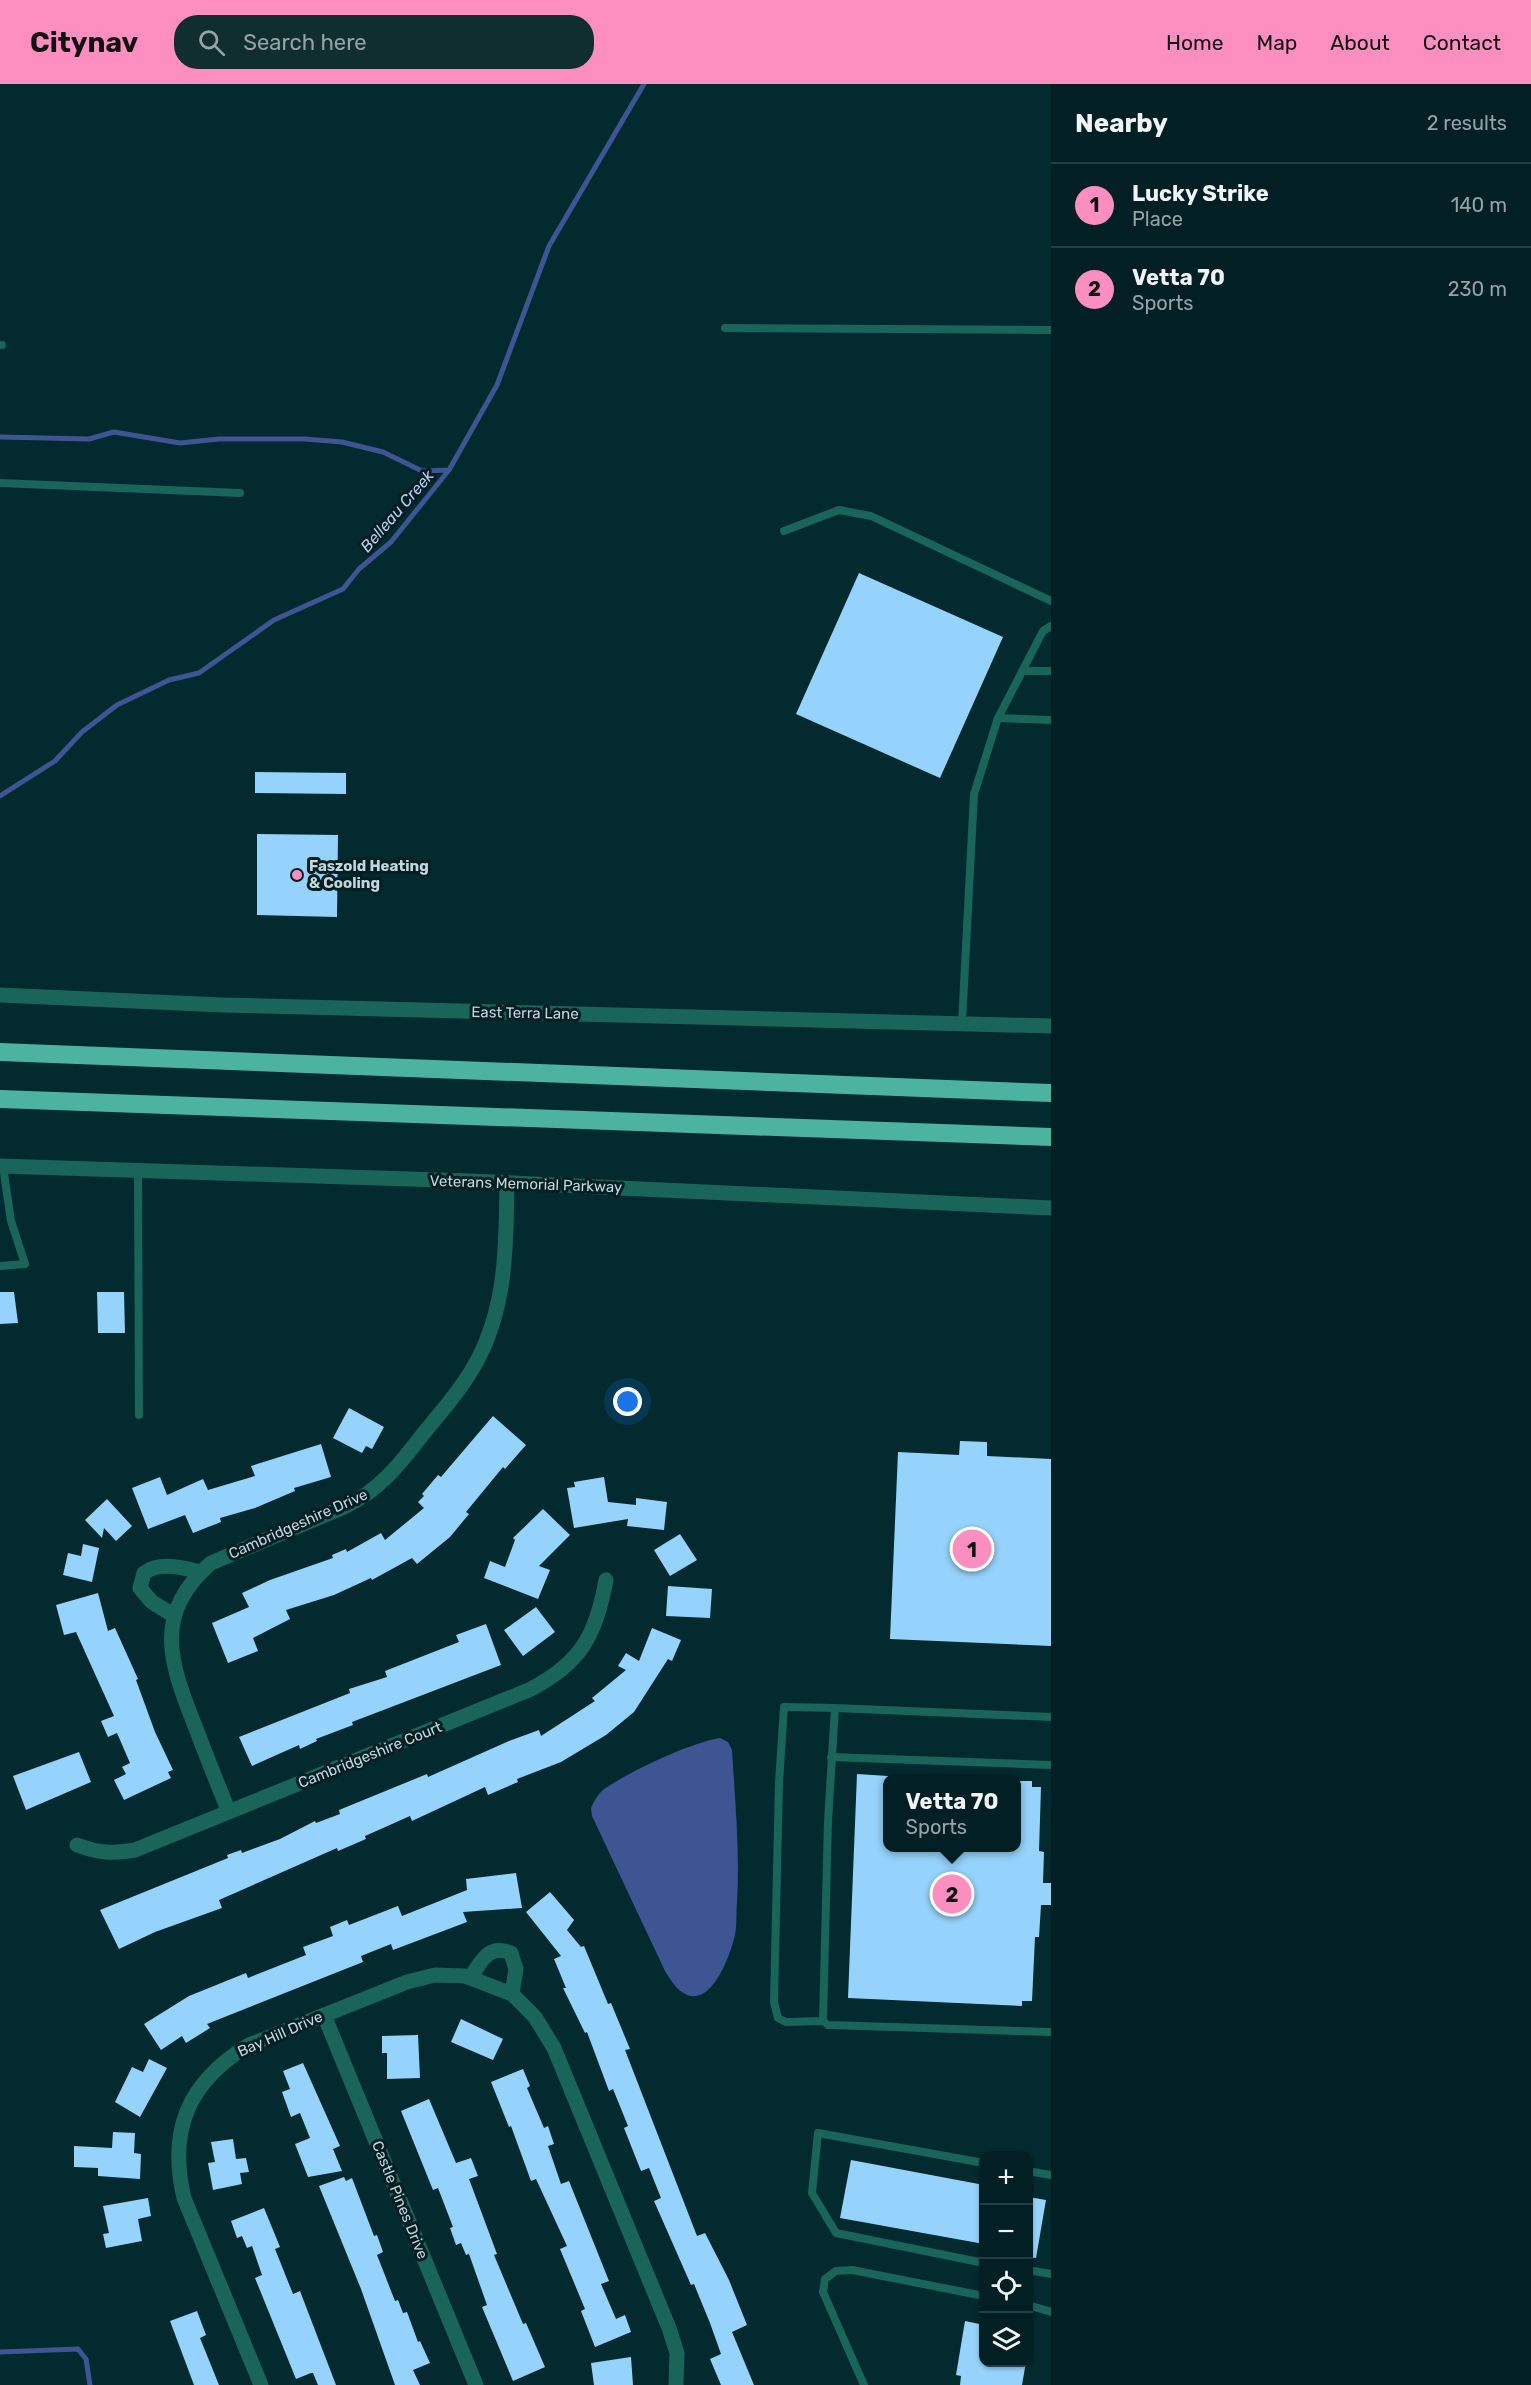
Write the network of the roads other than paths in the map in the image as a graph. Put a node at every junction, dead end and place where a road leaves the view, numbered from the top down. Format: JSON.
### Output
{"nodes":[{"id":1,"x":725,"y":328,"type":"dead end"},
{"id":2,"x":1051,"y":330,"type":"edge"},
{"id":3,"x":0,"y":483,"type":"edge"},
{"id":4,"x":240,"y":494,"type":"dead end"},
{"id":5,"x":784,"y":531,"type":"dead end"},
{"id":6,"x":1051,"y":600,"type":"edge"},
{"id":7,"x":1051,"y":626,"type":"edge"},
{"id":8,"x":1022,"y":671,"type":"junction"},
{"id":9,"x":1051,"y":671,"type":"edge"},
{"id":10,"x":998,"y":718,"type":"junction"},
{"id":11,"x":1051,"y":720,"type":"edge"},
{"id":12,"x":0,"y":995,"type":"edge"},
{"id":13,"x":962,"y":1023,"type":"junction"},
{"id":14,"x":1051,"y":1026,"type":"edge"},
{"id":15,"x":0,"y":1052,"type":"edge"},
{"id":16,"x":1051,"y":1093,"type":"edge"},
{"id":17,"x":0,"y":1099,"type":"edge"},
{"id":18,"x":1051,"y":1137,"type":"edge"},
{"id":19,"x":2,"y":1166,"type":"edge"},
{"id":20,"x":138,"y":1170,"type":"junction"},
{"id":21,"x":507,"y":1183,"type":"junction"},
{"id":22,"x":1051,"y":1208,"type":"edge"},
{"id":23,"x":0,"y":1266,"type":"edge"},
{"id":24,"x":139,"y":1415,"type":"dead end"},
{"id":25,"x":201,"y":1572,"type":"junction"},
{"id":26,"x":606,"y":1580,"type":"dead end"},
{"id":27,"x":173,"y":1615,"type":"junction"},
{"id":28,"x":835,"y":1708,"type":"junction"},
{"id":29,"x":1051,"y":1717,"type":"edge"},
{"id":30,"x":831,"y":1757,"type":"junction"},
{"id":31,"x":1051,"y":1765,"type":"edge"},
{"id":32,"x":229,"y":1812,"type":"junction"},
{"id":33,"x":77,"y":1845,"type":"dead end"},
{"id":34,"x":470,"y":1978,"type":"junction"},
{"id":35,"x":512,"y":1994,"type":"junction"},
{"id":36,"x":324,"y":2015,"type":"junction"},
{"id":37,"x":823,"y":2021,"type":"junction"},
{"id":38,"x":1051,"y":2032,"type":"edge"},
{"id":39,"x":979,"y":2162,"type":"edge"},
{"id":40,"x":1033,"y":2172,"type":"edge"},
{"id":41,"x":1051,"y":2175,"type":"edge"},
{"id":42,"x":979,"y":2262,"type":"edge"},
{"id":43,"x":1033,"y":2271,"type":"edge"},
{"id":44,"x":1051,"y":2274,"type":"edge"},
{"id":45,"x":979,"y":2295,"type":"edge"},
{"id":46,"x":1033,"y":2306,"type":"edge"},
{"id":47,"x":1051,"y":2312,"type":"edge"},
{"id":48,"x":261,"y":2385,"type":"edge"},
{"id":49,"x":476,"y":2385,"type":"edge"},
{"id":50,"x":676,"y":2385,"type":"edge"},
{"id":51,"x":864,"y":2385,"type":"edge"}],
"edges":[{"from":1,"to":2,"type":"lane"},
{"from":3,"to":4,"type":"lane"},
{"from":5,"to":6,"type":"lane"},
{"from":7,"to":8,"type":"lane"},
{"from":8,"to":9,"type":"lane"},
{"from":8,"to":10,"type":"lane"},
{"from":10,"to":11,"type":"lane"},
{"from":10,"to":13,"type":"lane"},
{"from":12,"to":13,"type":"street","name":"East Terra Lane"},
{"from":13,"to":14,"type":"street","name":"East Terra Lane"},
{"from":15,"to":16,"type":"highway"},
{"from":17,"to":18,"type":"highway"},
{"from":19,"to":20,"type":"street","name":"Veterans Memorial Parkway"},
{"from":19,"to":23,"type":"lane"},
{"from":20,"to":21,"type":"street","name":"Veterans Memorial Parkway"},
{"from":20,"to":24,"type":"lane"},
{"from":21,"to":22,"type":"street","name":"Veterans Memorial Parkway"},
{"from":21,"to":25,"type":"street","name":"Cambridgeshire Drive"},
{"from":25,"to":27,"type":"street","name":"Cambridgeshire Drive"},
{"from":25,"to":27,"type":"street"},
{"from":26,"to":32,"type":"street","name":"Cambridgeshire Court"},
{"from":27,"to":32,"type":"street","name":"Cambridgeshire Drive"},
{"from":28,"to":29,"type":"lane"},
{"from":28,"to":30,"type":"lane"},
{"from":28,"to":37,"type":"lane"},
{"from":30,"to":31,"type":"lane"},
{"from":30,"to":37,"type":"lane"},
{"from":32,"to":33,"type":"street","name":"Cambridgeshire Court"},
{"from":34,"to":35,"type":"street","name":"Bay Hill Drive"},
{"from":34,"to":35,"type":"street"},
{"from":34,"to":36,"type":"street","name":"Bay Hill Drive"},
{"from":35,"to":50,"type":"street","name":"Bay Hill Drive"},
{"from":36,"to":48,"type":"street","name":"Bay Hill Drive"},
{"from":36,"to":49,"type":"street","name":"Castle Pines Drive"},
{"from":37,"to":38,"type":"lane"},
{"from":39,"to":42,"type":"lane"},
{"from":40,"to":41,"type":"lane"},
{"from":43,"to":44,"type":"lane"},
{"from":45,"to":51,"type":"lane"},
{"from":46,"to":47,"type":"lane"}]}
